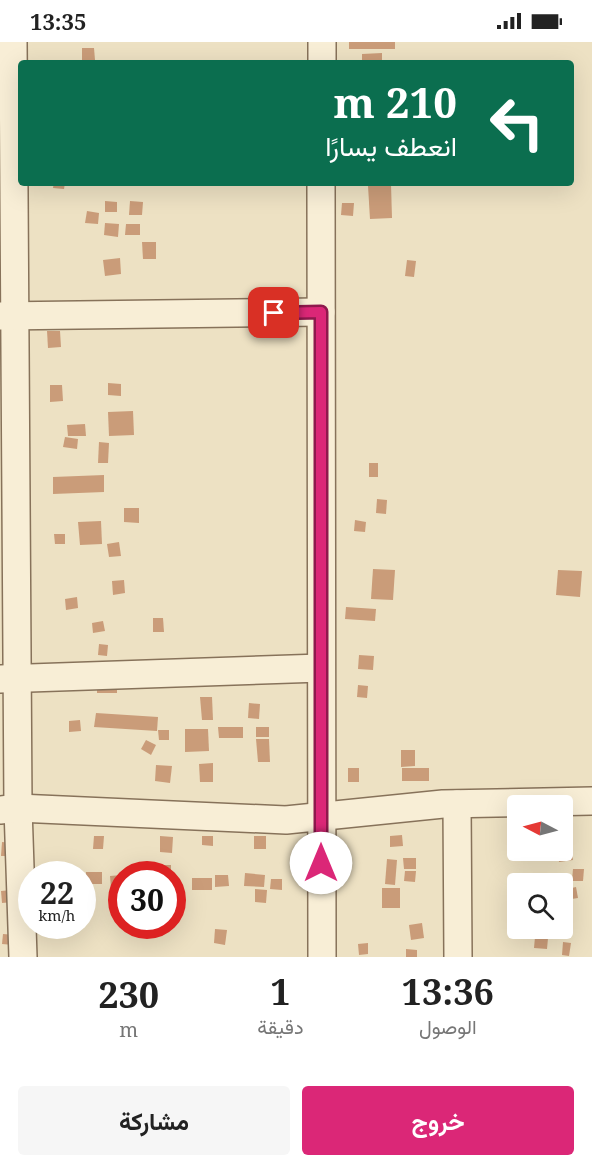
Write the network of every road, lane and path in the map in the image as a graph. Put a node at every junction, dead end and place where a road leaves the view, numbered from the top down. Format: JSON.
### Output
{"nodes":[{"id":1,"x":13,"y":42,"type":"edge"},
{"id":2,"x":322,"y":42,"type":"edge"},
{"id":3,"x":322,"y":60,"type":"edge"},
{"id":4,"x":321,"y":186,"type":"edge"},
{"id":5,"x":321,"y":312,"type":"junction"},
{"id":6,"x":7,"y":316,"type":"edge"},
{"id":7,"x":321,"y":668,"type":"junction"},
{"id":8,"x":8,"y":680,"type":"edge"},
{"id":9,"x":592,"y":801,"type":"edge"},
{"id":10,"x":457,"y":804,"type":"junction"},
{"id":11,"x":9,"y":809,"type":"edge"},
{"id":12,"x":321,"y":816,"type":"junction"},
{"id":13,"x":23,"y":957,"type":"edge"},
{"id":14,"x":321,"y":957,"type":"edge"},
{"id":15,"x":459,"y":957,"type":"edge"}],
"edges":[{"from":1,"to":6,"type":"street"},
{"from":2,"to":3,"type":"street"},
{"from":4,"to":5,"type":"street"},
{"from":5,"to":6,"type":"street"},
{"from":5,"to":7,"type":"street"},
{"from":6,"to":8,"type":"street"},
{"from":7,"to":8,"type":"street"},
{"from":7,"to":12,"type":"street"},
{"from":8,"to":11,"type":"street"},
{"from":9,"to":10,"type":"street"},
{"from":10,"to":12,"type":"street"},
{"from":10,"to":15,"type":"street"},
{"from":11,"to":12,"type":"street"},
{"from":11,"to":13,"type":"street"},
{"from":12,"to":14,"type":"street"}]}
